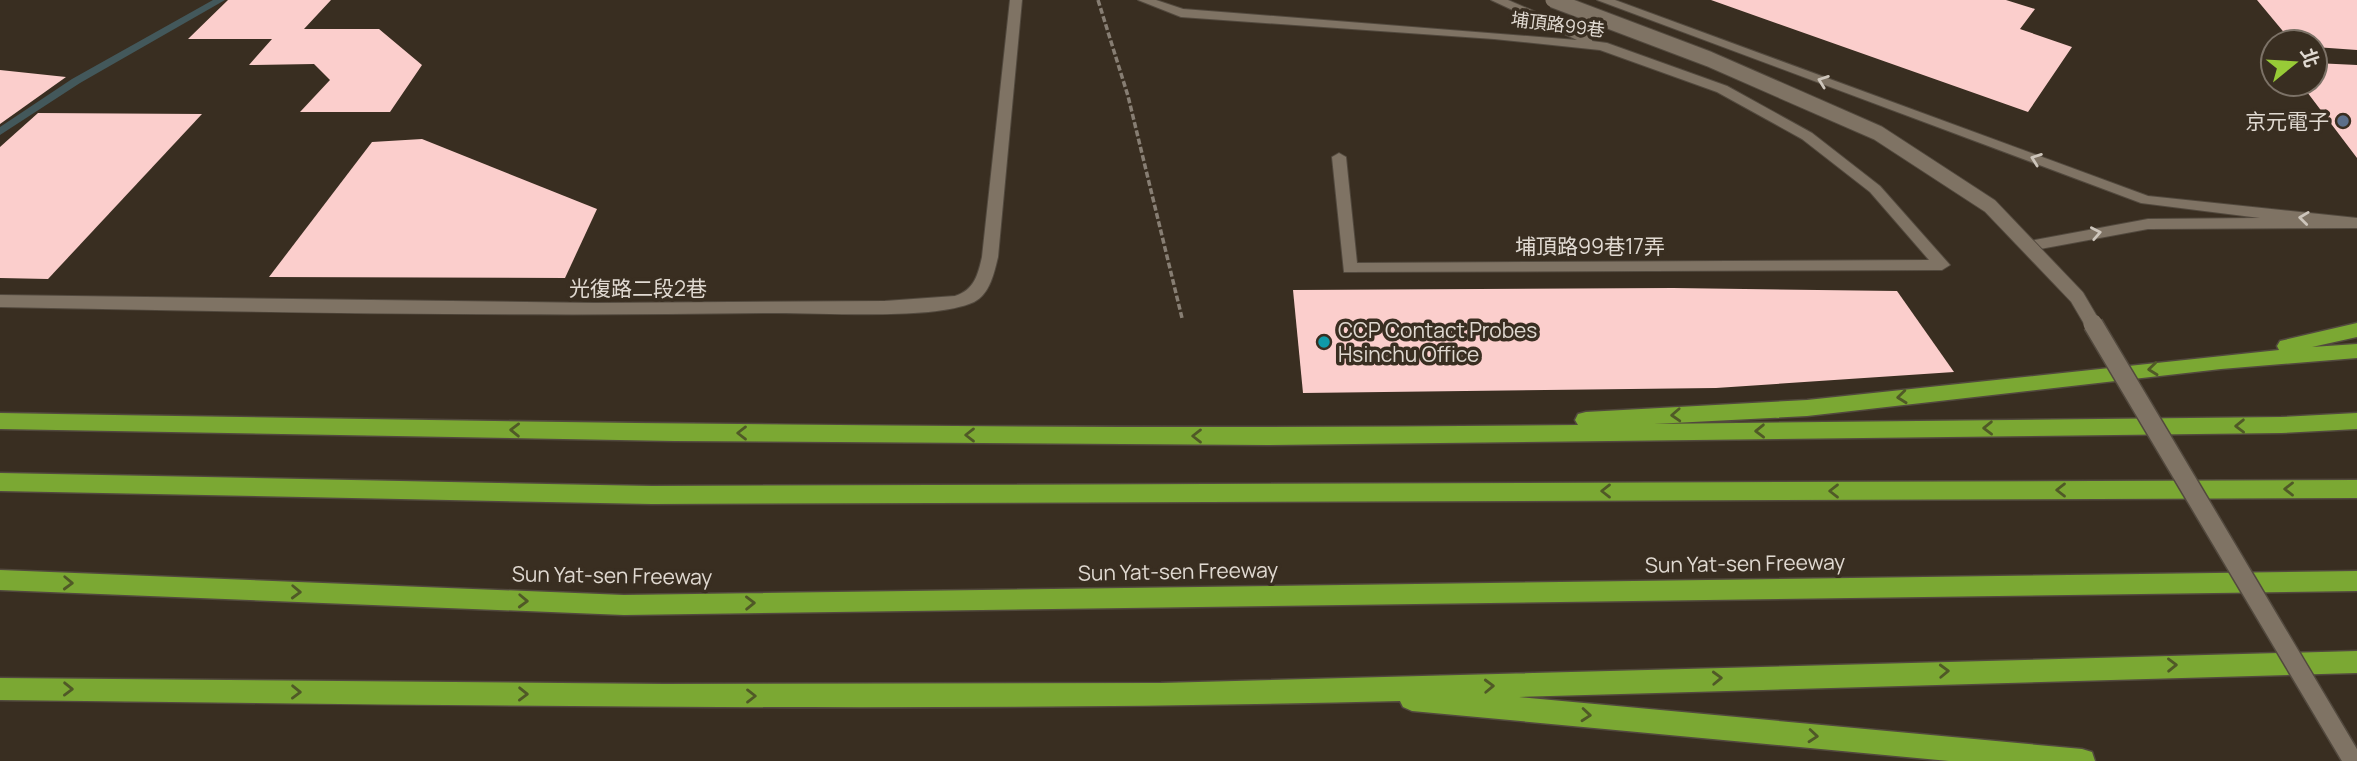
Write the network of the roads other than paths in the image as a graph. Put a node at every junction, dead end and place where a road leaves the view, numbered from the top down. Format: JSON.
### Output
{"nodes":[{"id":1,"x":1016,"y":0,"type":"edge"},
{"id":2,"x":1144,"y":0,"type":"edge"},
{"id":3,"x":1497,"y":0,"type":"edge"},
{"id":4,"x":1553,"y":0,"type":"edge"},
{"id":5,"x":1603,"y":0,"type":"edge"},
{"id":6,"x":1602,"y":46,"type":"junction"},
{"id":7,"x":1339,"y":157,"type":"dead end"},
{"id":8,"x":2338,"y":222,"type":"junction"},
{"id":9,"x":2357,"y":223,"type":"edge"},
{"id":10,"x":2029,"y":246,"type":"junction"},
{"id":11,"x":1942,"y":265,"type":"joint"},
{"id":12,"x":0,"y":301,"type":"edge"},
{"id":13,"x":2357,"y":330,"type":"edge"},
{"id":14,"x":2357,"y":351,"type":"edge"},
{"id":15,"x":2221,"y":362,"type":"junction"},
{"id":16,"x":0,"y":421,"type":"edge"},
{"id":17,"x":2357,"y":421,"type":"edge"},
{"id":18,"x":1266,"y":437,"type":"junction"},
{"id":19,"x":0,"y":482,"type":"edge"},
{"id":20,"x":2357,"y":489,"type":"edge"},
{"id":21,"x":0,"y":580,"type":"edge"},
{"id":22,"x":2357,"y":581,"type":"edge"},
{"id":23,"x":2357,"y":662,"type":"edge"},
{"id":24,"x":0,"y":689,"type":"edge"},
{"id":25,"x":1323,"y":691,"type":"junction"},
{"id":26,"x":2082,"y":761,"type":"edge"},
{"id":27,"x":2353,"y":761,"type":"edge"}],
"edges":[{"from":1,"to":12,"type":"street","name":"光復路二段2巷"},
{"from":2,"to":6,"type":"street","name":"埔頂路99巷"},
{"from":3,"to":6,"type":"street"},
{"from":4,"to":10,"type":"street","bridge":true},
{"from":8,"to":5,"type":"street","one_way":true},
{"from":6,"to":11,"type":"street","name":"埔頂路99巷"},
{"from":7,"to":11,"type":"street","name":"埔頂路99巷17弄"},
{"from":8,"to":9,"type":"street"},
{"from":10,"to":8,"type":"street","one_way":true},
{"from":10,"to":27,"type":"street","bridge":true},
{"from":13,"to":15,"type":"highway"},
{"from":14,"to":15,"type":"highway"},
{"from":15,"to":18,"type":"highway","one_way":true},
{"from":18,"to":16,"type":"highway","one_way":true},
{"from":17,"to":18,"type":"highway","one_way":true},
{"from":20,"to":19,"type":"highway","one_way":true},
{"from":21,"to":22,"type":"highway","name":"Sun Yat-sen Freeway","one_way":true},
{"from":25,"to":23,"type":"highway","one_way":true},
{"from":24,"to":25,"type":"highway","one_way":true},
{"from":25,"to":26,"type":"highway","one_way":true}]}
